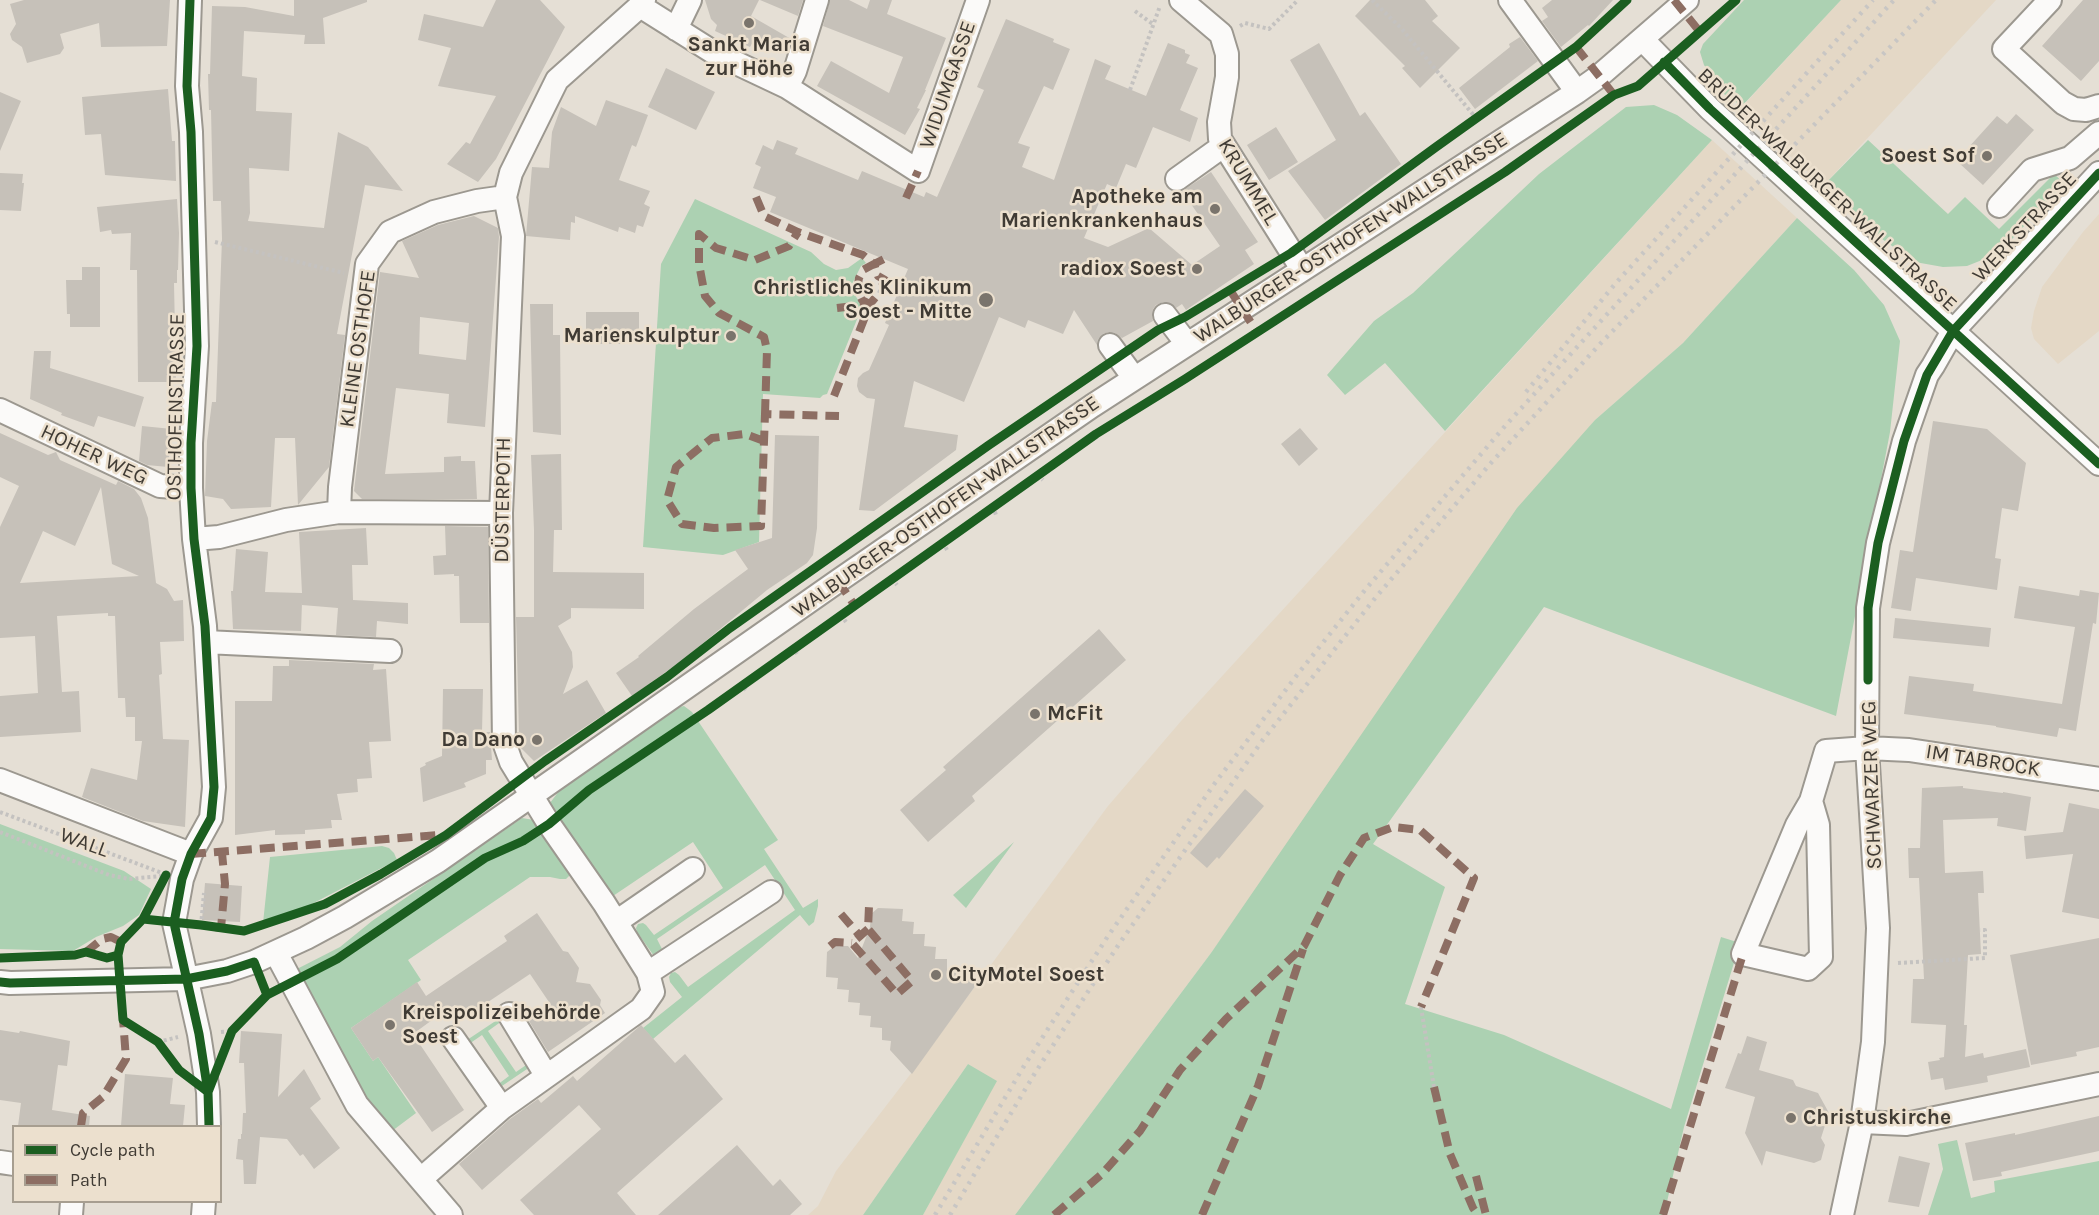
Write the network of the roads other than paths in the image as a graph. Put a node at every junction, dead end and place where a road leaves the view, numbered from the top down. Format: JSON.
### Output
{"nodes":[{"id":1,"x":190,"y":0,"type":"edge"},
{"id":2,"x":690,"y":0,"type":"edge"},
{"id":3,"x":817,"y":0,"type":"edge"},
{"id":4,"x":978,"y":0,"type":"edge"},
{"id":5,"x":1181,"y":0,"type":"edge"},
{"id":6,"x":1510,"y":0,"type":"edge"},
{"id":7,"x":1687,"y":0,"type":"edge"},
{"id":8,"x":2050,"y":0,"type":"edge"},
{"id":9,"x":642,"y":3,"type":"edge"},
{"id":10,"x":676,"y":28,"type":"junction"},
{"id":11,"x":1643,"y":40,"type":"junction"},
{"id":12,"x":787,"y":87,"type":"junction"},
{"id":13,"x":1577,"y":92,"type":"junction"},
{"id":14,"x":2099,"y":106,"type":"edge"},
{"id":15,"x":2099,"y":133,"type":"edge"},
{"id":16,"x":1223,"y":146,"type":"junction"},
{"id":17,"x":2099,"y":173,"type":"edge"},
{"id":18,"x":1178,"y":179,"type":"dead end"},
{"id":19,"x":505,"y":197,"type":"junction"},
{"id":20,"x":1999,"y":206,"type":"dead end"},
{"id":21,"x":1302,"y":269,"type":"junction"},
{"id":22,"x":1168,"y":319,"type":"road end"},
{"id":23,"x":1953,"y":332,"type":"junction"},
{"id":24,"x":1187,"y":344,"type":"junction"},
{"id":25,"x":1114,"y":351,"type":"road end"},
{"id":26,"x":1134,"y":378,"type":"junction"},
{"id":27,"x":0,"y":410,"type":"edge"},
{"id":28,"x":2099,"y":464,"type":"edge"},
{"id":29,"x":191,"y":488,"type":"junction"},
{"id":30,"x":339,"y":512,"type":"junction"},
{"id":31,"x":501,"y":513,"type":"junction"},
{"id":32,"x":194,"y":539,"type":"junction"},
{"id":33,"x":206,"y":642,"type":"junction"},
{"id":34,"x":390,"y":651,"type":"dead end"},
{"id":35,"x":1867,"y":748,"type":"junction"},
{"id":36,"x":2099,"y":779,"type":"edge"},
{"id":37,"x":0,"y":780,"type":"edge"},
{"id":38,"x":532,"y":796,"type":"junction"},
{"id":39,"x":1811,"y":801,"type":"junction"},
{"id":40,"x":191,"y":854,"type":"junction"},
{"id":41,"x":693,"y":869,"type":"dead end"},
{"id":42,"x":771,"y":892,"type":"dead end"},
{"id":43,"x":616,"y":922,"type":"junction"},
{"id":44,"x":276,"y":953,"type":"junction"},
{"id":45,"x":648,"y":973,"type":"junction"},
{"id":46,"x":186,"y":979,"type":"junction"},
{"id":47,"x":0,"y":982,"type":"edge"},
{"id":48,"x":509,"y":1014,"type":"dead end"},
{"id":49,"x":453,"y":1038,"type":"dead end"},
{"id":50,"x":546,"y":1075,"type":"junction"},
{"id":51,"x":2099,"y":1084,"type":"edge"},
{"id":52,"x":502,"y":1108,"type":"junction"},
{"id":53,"x":1862,"y":1122,"type":"junction"},
{"id":54,"x":209,"y":1125,"type":"edge"},
{"id":55,"x":421,"y":1179,"type":"junction"},
{"id":56,"x":451,"y":1215,"type":"edge"},
{"id":57,"x":1842,"y":1215,"type":"edge"}],
"edges":[{"from":1,"to":29,"type":"street","name":"OSTHOFENSTRASSE"},
{"from":2,"to":10,"type":"street"},
{"from":3,"to":12,"type":"street"},
{"from":4,"to":12,"type":"street","name":"WIDUMGASSE"},
{"from":5,"to":16,"type":"street","name":"KRUMMEL"},
{"from":6,"to":13,"type":"street"},
{"from":7,"to":11,"type":"street","name":"WALBURGER-OSTHOFEN-WALLSTRASSE"},
{"from":8,"to":14,"type":"street"},
{"from":9,"to":10,"type":"street"},
{"from":9,"to":19,"type":"street"},
{"from":10,"to":12,"type":"street"},
{"from":11,"to":13,"type":"street","name":"WALBURGER-OSTHOFEN-WALLSTRASSE"},
{"from":11,"to":23,"type":"street","name":"BRÜDER-WALBURGER-WALLSTRASSE"},
{"from":13,"to":21,"type":"street","name":"WALBURGER-OSTHOFEN-WALLSTRASSE"},
{"from":15,"to":20,"type":"street"},
{"from":16,"to":18,"type":"street"},
{"from":16,"to":21,"type":"street","name":"KRUMMEL"},
{"from":17,"to":23,"type":"street","name":"WERKSTRASSE"},
{"from":19,"to":30,"type":"street","name":"KLEINE OSTHOFE"},
{"from":19,"to":31,"type":"street","name":"DÜSTERPOTH"},
{"from":21,"to":24,"type":"street","name":"WALBURGER-OSTHOFEN-WALLSTRASSE"},
{"from":22,"to":24,"type":"street"},
{"from":23,"to":28,"type":"street","name":"BRÜDER-WALBURGER-WALLSTRASSE"},
{"from":23,"to":35,"type":"street","name":"SCHWARZER WEG"},
{"from":24,"to":26,"type":"street","name":"WALBURGER-OSTHOFEN-WALLSTRASSE"},
{"from":25,"to":26,"type":"street"},
{"from":26,"to":38,"type":"street","name":"WALBURGER-OSTHOFEN-WALLSTRASSE"},
{"from":27,"to":29,"type":"street","name":"HOHER WEG"},
{"from":29,"to":32,"type":"street","name":"OSTHOFENSTRASSE"},
{"from":30,"to":31,"type":"street"},
{"from":30,"to":32,"type":"street"},
{"from":31,"to":38,"type":"street","name":"DÜSTERPOTH"},
{"from":32,"to":33,"type":"street","name":"OSTHOFENSTRASSE"},
{"from":33,"to":34,"type":"street"},
{"from":33,"to":40,"type":"street","name":"OSTHOFENSTRASSE"},
{"from":35,"to":36,"type":"street","name":"IM TABROCK"},
{"from":35,"to":39,"type":"street","name":"IM TABROCK"},
{"from":35,"to":53,"type":"street","name":"SCHWARZER WEG"},
{"from":37,"to":40,"type":"street"},
{"from":38,"to":43,"type":"street","name":"DÜSTERPOTH"},
{"from":38,"to":44,"type":"street","name":"WALBURGER-OSTHOFEN-WALLSTRASSE"},
{"from":39,"to":39,"type":"street"},
{"from":40,"to":46,"type":"street","name":"OSTHOFENSTRASSE"},
{"from":41,"to":43,"type":"street"},
{"from":42,"to":45,"type":"street"},
{"from":43,"to":45,"type":"street","name":"DÜSTERPOTH"},
{"from":44,"to":46,"type":"street","name":"WALBURGER-OSTHOFEN-WALLSTRASSE"},
{"from":44,"to":55,"type":"street"},
{"from":45,"to":50,"type":"street"},
{"from":46,"to":47,"type":"street","name":"WALBURGER-OSTHOFEN-WALLSTRASSE"},
{"from":46,"to":54,"type":"street","name":"OSTHOFENSTRASSE"},
{"from":48,"to":50,"type":"street"},
{"from":49,"to":52,"type":"street"},
{"from":50,"to":52,"type":"street"},
{"from":51,"to":53,"type":"street"},
{"from":52,"to":55,"type":"street"},
{"from":53,"to":57,"type":"street","name":"SCHWARZER WEG"},
{"from":55,"to":56,"type":"street"}]}
